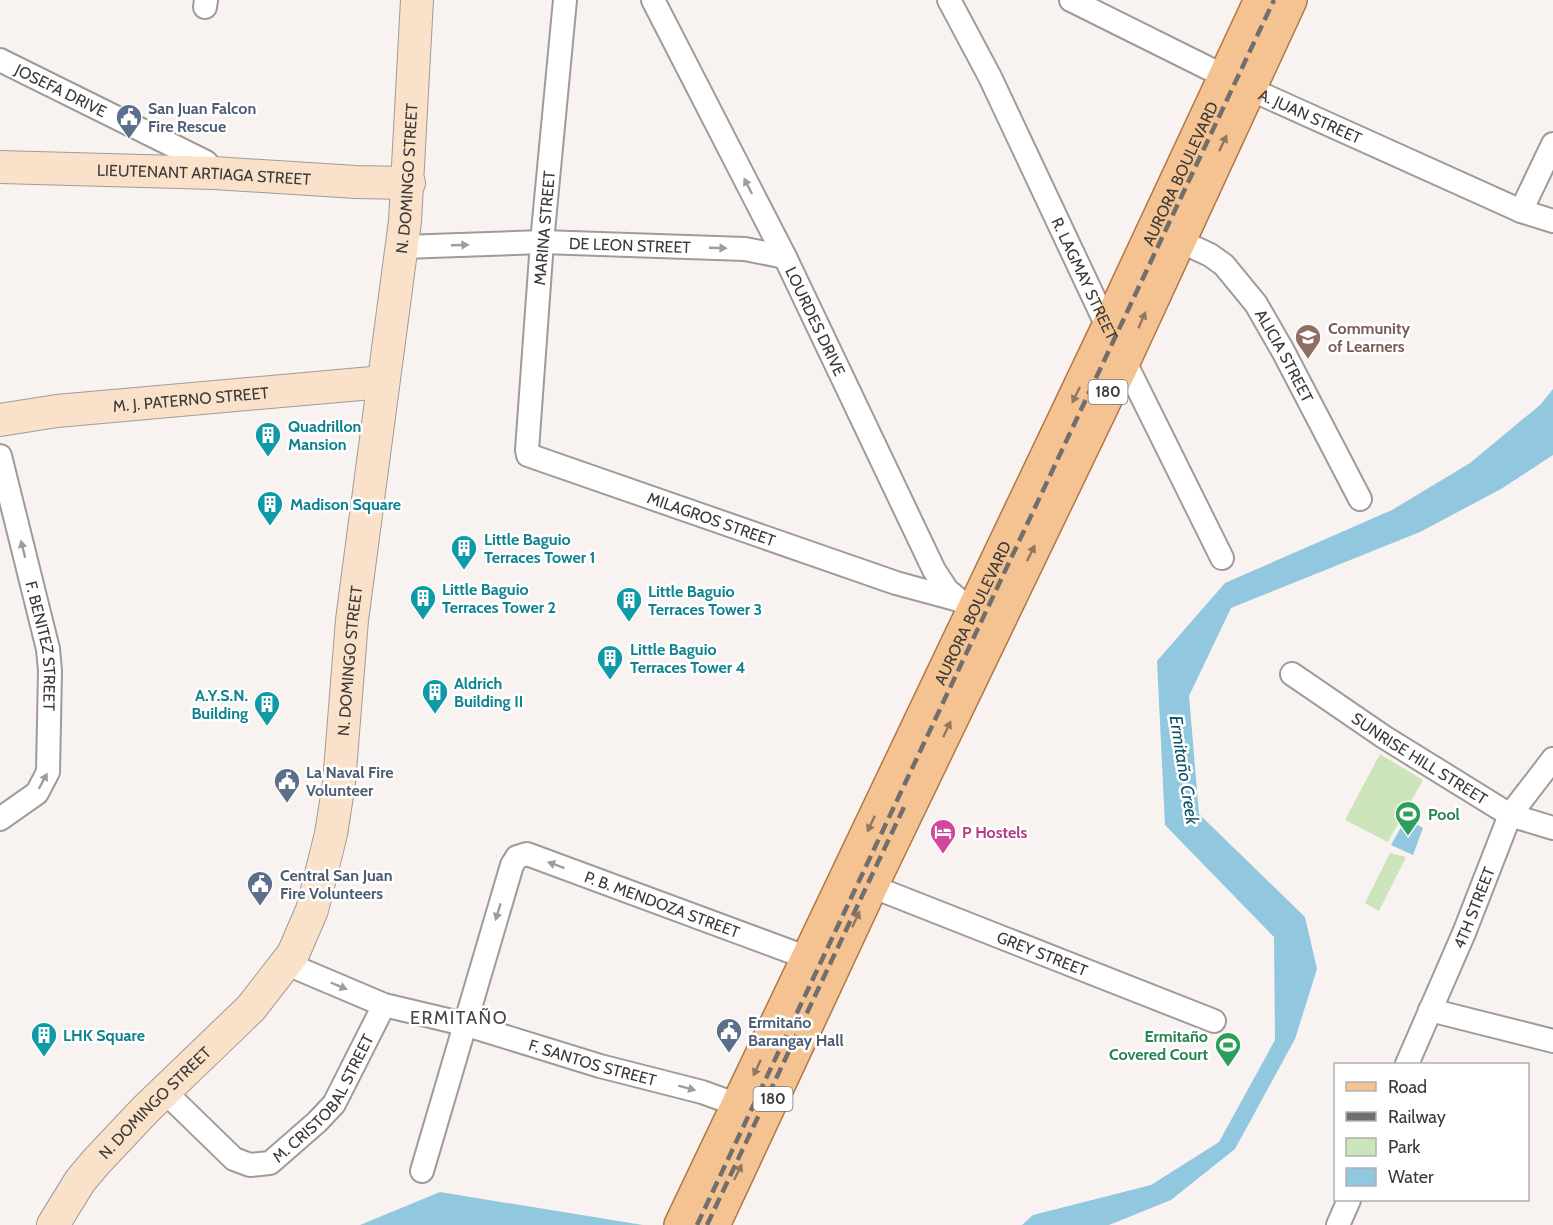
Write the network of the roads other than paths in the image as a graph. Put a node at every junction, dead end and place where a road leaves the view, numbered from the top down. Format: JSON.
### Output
{"nodes":[{"id":1,"x":417,"y":0,"type":"edge"},
{"id":2,"x":565,"y":0,"type":"edge"},
{"id":3,"x":653,"y":0,"type":"edge"},
{"id":4,"x":950,"y":0,"type":"edge"},
{"id":5,"x":1071,"y":0,"type":"edge"},
{"id":6,"x":1261,"y":0,"type":"edge"},
{"id":7,"x":1290,"y":0,"type":"edge"},
{"id":8,"x":0,"y":60,"type":"edge"},
{"id":9,"x":1236,"y":82,"type":"junction"},
{"id":10,"x":1553,"y":144,"type":"edge"},
{"id":11,"x":0,"y":167,"type":"edge"},
{"id":12,"x":214,"y":173,"type":"junction"},
{"id":13,"x":409,"y":183,"type":"junction"},
{"id":14,"x":1521,"y":211,"type":"junction"},
{"id":15,"x":1553,"y":221,"type":"edge"},
{"id":16,"x":1178,"y":240,"type":"junction"},
{"id":17,"x":542,"y":242,"type":"junction"},
{"id":18,"x":402,"y":247,"type":"junction"},
{"id":19,"x":785,"y":257,"type":"junction"},
{"id":20,"x":1108,"y":328,"type":"junction"},
{"id":21,"x":1124,"y":360,"type":"junction"},
{"id":22,"x":383,"y":382,"type":"junction"},
{"id":23,"x":0,"y":420,"type":"edge"},
{"id":24,"x":528,"y":455,"type":"joint"},
{"id":25,"x":0,"y":456,"type":"edge"},
{"id":26,"x":1360,"y":499,"type":"dead end"},
{"id":27,"x":1222,"y":558,"type":"dead end"},
{"id":28,"x":934,"y":570,"type":"junction"},
{"id":29,"x":896,"y":583,"type":"junction"},
{"id":30,"x":976,"y":608,"type":"junction"},
{"id":31,"x":1292,"y":674,"type":"dead end"},
{"id":32,"x":1553,"y":759,"type":"edge"},
{"id":33,"x":909,"y":776,"type":"junction"},
{"id":34,"x":1510,"y":814,"type":"junction"},
{"id":35,"x":0,"y":819,"type":"edge"},
{"id":36,"x":1553,"y":828,"type":"edge"},
{"id":37,"x":871,"y":886,"type":"junction"},
{"id":38,"x":808,"y":958,"type":"junction"},
{"id":39,"x":285,"y":963,"type":"junction"},
{"id":40,"x":384,"y":1005,"type":"junction"},
{"id":41,"x":1430,"y":1010,"type":"junction"},
{"id":42,"x":1214,"y":1021,"type":"dead end"},
{"id":43,"x":464,"y":1024,"type":"junction"},
{"id":44,"x":1553,"y":1041,"type":"edge"},
{"id":45,"x":1408,"y":1063,"type":"edge"},
{"id":46,"x":164,"y":1091,"type":"junction"},
{"id":47,"x":752,"y":1111,"type":"junction"},
{"id":48,"x":422,"y":1171,"type":"dead end"},
{"id":49,"x":1349,"y":1201,"type":"edge"},
{"id":50,"x":53,"y":1225,"type":"edge"},
{"id":51,"x":681,"y":1225,"type":"edge"},
{"id":52,"x":713,"y":1225,"type":"edge"},
{"id":53,"x":1338,"y":1225,"type":"edge"}],
"edges":[{"from":1,"to":13,"type":"main road","name":"N. DOMINGO STREET"},
{"from":2,"to":17,"type":"street","name":"MARINA STREET"},
{"from":19,"to":3,"type":"street","name":"LOURDES DRIVE","one_way":true},
{"from":4,"to":20,"type":"street","name":"R. LAGMAY STREET"},
{"from":5,"to":9,"type":"street","name":"A. JUAN STREET"},
{"from":6,"to":9,"type":"main road","name":"AURORA BOULEVARD","number":"180"},
{"from":7,"to":9,"type":"main road","name":"AURORA BOULEVARD","number":"180"},
{"from":8,"to":12,"type":"street","name":"JOSEFA DRIVE"},
{"from":9,"to":14,"type":"street","name":"A. JUAN STREET"},
{"from":16,"to":9,"type":"main road","name":"AURORA BOULEVARD","number":"180","one_way":true},
{"from":9,"to":20,"type":"main road","name":"AURORA BOULEVARD","number":"180"},
{"from":10,"to":14,"type":"street"},
{"from":11,"to":12,"type":"main road","name":"LIEUTENANT ARTIAGA STREET"},
{"from":12,"to":13,"type":"main road","name":"LIEUTENANT ARTIAGA STREET"},
{"from":13,"to":18,"type":"main road","name":"N. DOMINGO STREET"},
{"from":14,"to":15,"type":"street","name":"A. JUAN STREET"},
{"from":21,"to":16,"type":"main road","name":"AURORA BOULEVARD","number":"180","one_way":true},
{"from":16,"to":26,"type":"street","name":"ALICIA STREET"},
{"from":18,"to":17,"type":"street","name":"DE LEON STREET","one_way":true},
{"from":17,"to":19,"type":"street","name":"DE LEON STREET","one_way":true},
{"from":17,"to":24,"type":"street","name":"MARINA STREET"},
{"from":18,"to":22,"type":"main road","name":"N. DOMINGO STREET"},
{"from":19,"to":28,"type":"street","name":"LOURDES DRIVE"},
{"from":20,"to":21,"type":"street","name":"R. LAGMAY STREET"},
{"from":20,"to":30,"type":"main road","name":"AURORA BOULEVARD","number":"180","one_way":true},
{"from":21,"to":27,"type":"street","name":"R. LAGMAY STREET"},
{"from":30,"to":21,"type":"main road","name":"AURORA BOULEVARD","number":"180","one_way":true},
{"from":22,"to":23,"type":"main road","name":"M. J. PATERNO STREET"},
{"from":22,"to":39,"type":"main road","name":"N. DOMINGO STREET"},
{"from":24,"to":29,"type":"street","name":"MILAGROS STREET"},
{"from":35,"to":25,"type":"street","name":"F. BENITEZ STREET","one_way":true},
{"from":28,"to":29,"type":"street"},
{"from":28,"to":30,"type":"street","name":"LOURDES DRIVE"},
{"from":29,"to":30,"type":"street","name":"MILAGROS STREET"},
{"from":30,"to":33,"type":"main road","name":"AURORA BOULEVARD","number":"180"},
{"from":31,"to":34,"type":"street","name":"SUNRISE HILL STREET"},
{"from":32,"to":34,"type":"street","name":"4TH STREET"},
{"from":33,"to":37,"type":"main road","name":"AURORA BOULEVARD","number":"180"},
{"from":33,"to":38,"type":"main road","name":"AURORA BOULEVARD","number":"180","one_way":true},
{"from":34,"to":36,"type":"street","name":"SUNRISE HILL STREET"},
{"from":34,"to":41,"type":"street","name":"4TH STREET"},
{"from":37,"to":42,"type":"street","name":"GREY STREET"},
{"from":47,"to":37,"type":"main road","name":"AURORA BOULEVARD","number":"180","one_way":true},
{"from":38,"to":43,"type":"street","name":"P. B. MENDOZA STREET","one_way":true},
{"from":38,"to":47,"type":"main road","name":"AURORA BOULEVARD","number":"180","one_way":true},
{"from":39,"to":40,"type":"street","name":"F. SANTOS STREET","one_way":true},
{"from":39,"to":46,"type":"main road","name":"N. DOMINGO STREET"},
{"from":40,"to":43,"type":"street","name":"F. SANTOS STREET"},
{"from":40,"to":46,"type":"street","name":"M. CRISTOBAL STREET"},
{"from":41,"to":44,"type":"street"},
{"from":41,"to":45,"type":"street","name":"4TH STREET"},
{"from":43,"to":47,"type":"street","name":"F. SANTOS STREET","one_way":true},
{"from":43,"to":48,"type":"street"},
{"from":46,"to":50,"type":"main road","name":"N. DOMINGO STREET"},
{"from":47,"to":51,"type":"main road","name":"AURORA BOULEVARD","number":"180"},
{"from":52,"to":47,"type":"main road","name":"AURORA BOULEVARD","number":"180","one_way":true},
{"from":49,"to":53,"type":"street"}]}
